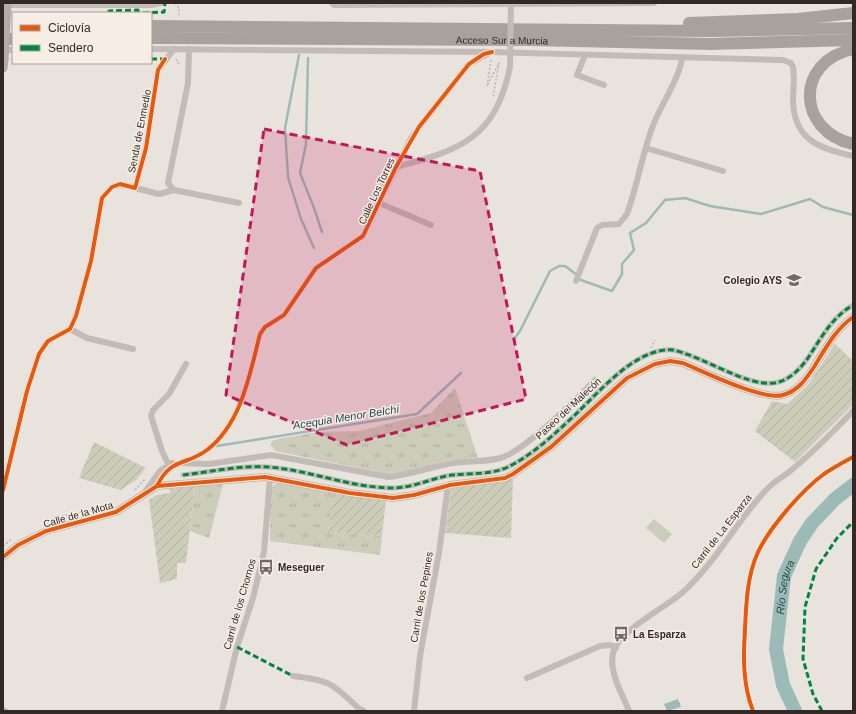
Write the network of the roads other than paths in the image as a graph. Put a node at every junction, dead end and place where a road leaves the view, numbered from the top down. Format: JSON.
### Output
{"nodes":[{"id":1,"x":6,"y":3,"type":"edge"},
{"id":2,"x":161,"y":3,"type":"edge"},
{"id":3,"x":511,"y":3,"type":"edge"},
{"id":4,"x":547,"y":3,"type":"edge"},
{"id":5,"x":583,"y":3,"type":"edge"},
{"id":6,"x":654,"y":3,"type":"edge"},
{"id":7,"x":333,"y":4,"type":"edge"},
{"id":8,"x":501,"y":4,"type":"edge"},
{"id":9,"x":3,"y":5,"type":"edge"},
{"id":10,"x":853,"y":14,"type":"edge"},
{"id":11,"x":152,"y":26,"type":"edge"},
{"id":12,"x":853,"y":28,"type":"edge"},
{"id":13,"x":634,"y":29,"type":"junction"},
{"id":14,"x":152,"y":38,"type":"edge"},
{"id":15,"x":853,"y":40,"type":"edge"},
{"id":16,"x":152,"y":49,"type":"edge"},
{"id":17,"x":189,"y":49,"type":"junction"},
{"id":18,"x":853,"y":49,"type":"edge"},
{"id":19,"x":12,"y":51,"type":"edge"},
{"id":20,"x":459,"y":51,"type":"junction"},
{"id":21,"x":176,"y":52,"type":"junction"},
{"id":22,"x":492,"y":52,"type":"junction"},
{"id":23,"x":585,"y":55,"type":"junction"},
{"id":24,"x":682,"y":58,"type":"junction"},
{"id":25,"x":3,"y":59,"type":"edge"},
{"id":26,"x":469,"y":64,"type":"junction"},
{"id":27,"x":604,"y":85,"type":"dead end"},
{"id":28,"x":853,"y":144,"type":"edge"},
{"id":29,"x":646,"y":148,"type":"junction"},
{"id":30,"x":853,"y":156,"type":"edge"},
{"id":31,"x":396,"y":167,"type":"junction"},
{"id":32,"x":723,"y":171,"type":"dead end"},
{"id":33,"x":135,"y":188,"type":"junction"},
{"id":34,"x":174,"y":190,"type":"junction"},
{"id":35,"x":239,"y":203,"type":"dead end"},
{"id":36,"x":379,"y":203,"type":"junction"},
{"id":37,"x":431,"y":225,"type":"dead end"},
{"id":38,"x":576,"y":281,"type":"dead end"},
{"id":39,"x":853,"y":305,"type":"edge"},
{"id":40,"x":853,"y":317,"type":"edge"},
{"id":41,"x":70,"y":329,"type":"junction"},
{"id":42,"x":133,"y":349,"type":"dead end"},
{"id":43,"x":186,"y":364,"type":"dead end"},
{"id":44,"x":595,"y":380,"type":"dead end"},
{"id":45,"x":853,"y":411,"type":"edge"},
{"id":46,"x":207,"y":450,"type":"junction"},
{"id":47,"x":178,"y":462,"type":"junction"},
{"id":48,"x":209,"y":464,"type":"junction"},
{"id":49,"x":169,"y":466,"type":"junction"},
{"id":50,"x":183,"y":475,"type":"dead end"},
{"id":51,"x":270,"y":478,"type":"junction"},
{"id":52,"x":157,"y":486,"type":"junction"},
{"id":53,"x":448,"y":486,"type":"junction"},
{"id":54,"x":3,"y":490,"type":"edge"},
{"id":55,"x":144,"y":494,"type":"junction"},
{"id":56,"x":3,"y":557,"type":"edge"},
{"id":57,"x":616,"y":648,"type":"junction"},
{"id":58,"x":293,"y":676,"type":"dead end"},
{"id":59,"x":527,"y":678,"type":"dead end"},
{"id":60,"x":222,"y":711,"type":"edge"},
{"id":61,"x":364,"y":711,"type":"edge"},
{"id":62,"x":414,"y":711,"type":"edge"},
{"id":63,"x":629,"y":711,"type":"edge"}],
"edges":[{"from":1,"to":25,"type":"main road","bridge":true},
{"from":2,"to":9,"type":"street"},
{"from":3,"to":31,"type":"street","bridge":true},
{"from":4,"to":5,"type":"street"},
{"from":4,"to":8,"type":"street"},
{"from":5,"to":6,"type":"street"},
{"from":7,"to":8,"type":"street"},
{"from":10,"to":13,"type":"highway"},
{"from":11,"to":13,"type":"highway","name":"Acceso Sur a Murcia"},
{"from":12,"to":13,"type":"highway","name":"Acceso Sur a Murcia"},
{"from":14,"to":15,"type":"highway","name":"Acceso Sur a Murcia"},
{"from":16,"to":21,"type":"street"},
{"from":17,"to":20,"type":"street"},
{"from":17,"to":21,"type":"street"},
{"from":17,"to":34,"type":"street"},
{"from":18,"to":28,"type":"highway"},
{"from":19,"to":25,"type":"street"},
{"from":20,"to":22,"type":"street"},
{"from":20,"to":26,"type":"street"},
{"from":21,"to":33,"type":"street","name":"Senda de Enmedio"},
{"from":22,"to":23,"type":"street"},
{"from":22,"to":26,"type":"street","name":"Calle Los Torres"},
{"from":23,"to":24,"type":"street"},
{"from":23,"to":27,"type":"street"},
{"from":24,"to":29,"type":"street"},
{"from":24,"to":30,"type":"street"},
{"from":26,"to":31,"type":"street","name":"Calle Los Torres"},
{"from":29,"to":32,"type":"street"},
{"from":29,"to":38,"type":"street"},
{"from":31,"to":36,"type":"street","name":"Calle Los Torres"},
{"from":33,"to":34,"type":"street"},
{"from":33,"to":41,"type":"street","name":"Senda de Enmedio"},
{"from":34,"to":35,"type":"street"},
{"from":36,"to":37,"type":"street"},
{"from":36,"to":46,"type":"street","name":"Calle Los Torres"},
{"from":39,"to":50,"type":"street","name":"Paseo del Malecón"},
{"from":40,"to":53,"type":"street"},
{"from":41,"to":42,"type":"street"},
{"from":41,"to":54,"type":"street"},
{"from":43,"to":49,"type":"street"},
{"from":44,"to":48,"type":"street"},
{"from":45,"to":57,"type":"street","name":"Carril de La Esparza"},
{"from":46,"to":47,"type":"street","name":"Calle Los Torres"},
{"from":46,"to":48,"type":"street"},
{"from":47,"to":48,"type":"street"},
{"from":47,"to":49,"type":"street"},
{"from":49,"to":52,"type":"street"},
{"from":49,"to":55,"type":"street"},
{"from":51,"to":52,"type":"street"},
{"from":51,"to":53,"type":"street"},
{"from":51,"to":60,"type":"street","name":"Carril de los Chornos"},
{"from":52,"to":55,"type":"street","name":"Calle de la Mota"},
{"from":53,"to":62,"type":"street","name":"Carril de los Pepines"},
{"from":55,"to":56,"type":"street","name":"Calle de la Mota"},
{"from":57,"to":59,"type":"street"},
{"from":57,"to":63,"type":"street"},
{"from":58,"to":61,"type":"street"}]}
